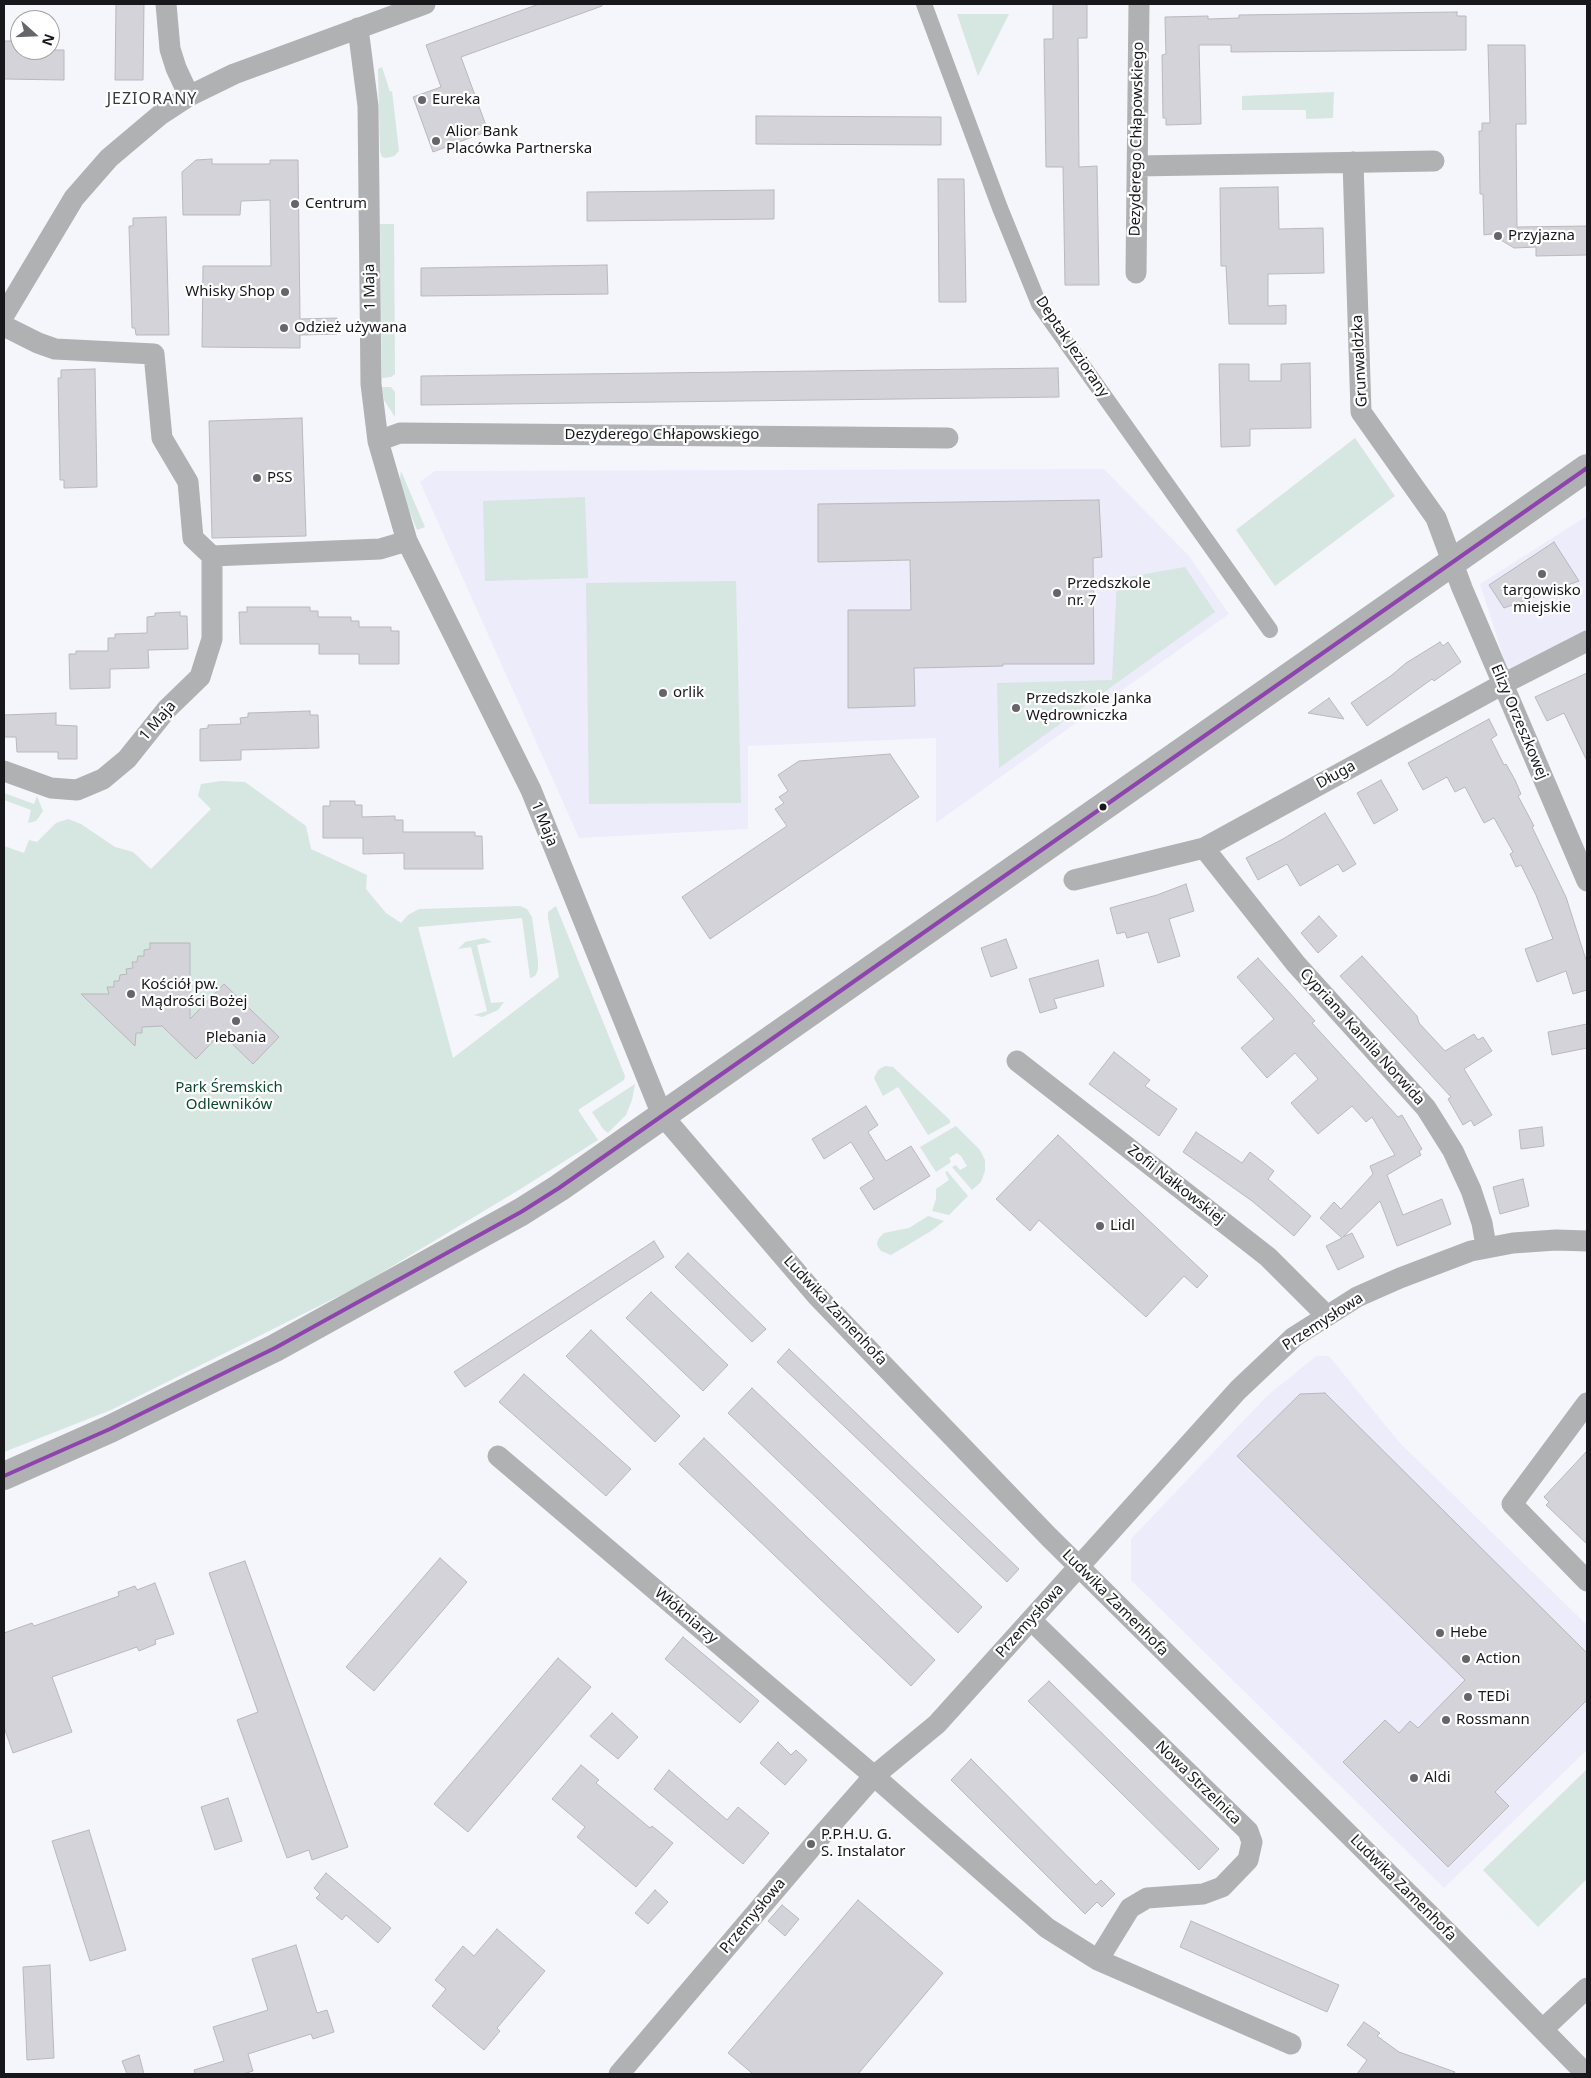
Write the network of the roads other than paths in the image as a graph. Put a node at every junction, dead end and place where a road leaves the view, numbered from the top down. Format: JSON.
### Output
{"nodes":[{"id":1,"x":166,"y":4,"type":"edge"},
{"id":2,"x":425,"y":4,"type":"edge"},
{"id":3,"x":924,"y":4,"type":"edge"},
{"id":4,"x":1139,"y":4,"type":"edge"},
{"id":5,"x":358,"y":28,"type":"junction"},
{"id":6,"x":189,"y":96,"type":"junction"},
{"id":7,"x":1434,"y":161,"type":"dead end"},
{"id":8,"x":1353,"y":162,"type":"junction"},
{"id":9,"x":1137,"y":166,"type":"junction"},
{"id":10,"x":1136,"y":274,"type":"dead end"},
{"id":11,"x":4,"y":316,"type":"edge"},
{"id":12,"x":4,"y":326,"type":"edge"},
{"id":13,"x":948,"y":438,"type":"dead end"},
{"id":14,"x":378,"y":441,"type":"junction"},
{"id":15,"x":1587,"y":468,"type":"edge"},
{"id":16,"x":407,"y":541,"type":"junction"},
{"id":17,"x":212,"y":556,"type":"junction"},
{"id":18,"x":1452,"y":564,"type":"junction"},
{"id":19,"x":1270,"y":630,"type":"dead end"},
{"id":20,"x":1587,"y":640,"type":"edge"},
{"id":21,"x":1503,"y":684,"type":"junction"},
{"id":22,"x":4,"y":771,"type":"edge"},
{"id":23,"x":1204,"y":848,"type":"junction"},
{"id":24,"x":1074,"y":880,"type":"dead end"},
{"id":25,"x":1587,"y":881,"type":"edge"},
{"id":26,"x":1017,"y":1061,"type":"dead end"},
{"id":27,"x":662,"y":1116,"type":"junction"},
{"id":28,"x":1587,"y":1241,"type":"edge"},
{"id":29,"x":1486,"y":1246,"type":"junction"},
{"id":30,"x":1327,"y":1316,"type":"junction"},
{"id":31,"x":1587,"y":1403,"type":"edge"},
{"id":32,"x":498,"y":1456,"type":"dead end"},
{"id":33,"x":4,"y":1476,"type":"edge"},
{"id":34,"x":1079,"y":1567,"type":"junction"},
{"id":35,"x":1587,"y":1581,"type":"edge"},
{"id":36,"x":1031,"y":1620,"type":"junction"},
{"id":37,"x":874,"y":1776,"type":"junction"},
{"id":38,"x":1098,"y":1960,"type":"junction"},
{"id":39,"x":1587,"y":1988,"type":"edge"},
{"id":40,"x":1544,"y":2029,"type":"junction"},
{"id":41,"x":1291,"y":2044,"type":"dead end"},
{"id":42,"x":619,"y":2074,"type":"edge"},
{"id":43,"x":1586,"y":2074,"type":"edge"}],
"edges":[{"from":1,"to":6,"type":"street"},
{"from":2,"to":5,"type":"street"},
{"from":3,"to":19,"type":"street","name":"Deptak Jeziorany"},
{"from":4,"to":9,"type":"street","name":"Dezyderego Chłapowskiego"},
{"from":5,"to":6,"type":"street"},
{"from":5,"to":14,"type":"street","name":"1 Maja"},
{"from":6,"to":11,"type":"street"},
{"from":7,"to":8,"type":"street"},
{"from":8,"to":9,"type":"street"},
{"from":8,"to":18,"type":"street","name":"Grunwaldzka"},
{"from":9,"to":10,"type":"street","name":"Dezyderego Chłapowskiego"},
{"from":12,"to":17,"type":"street"},
{"from":13,"to":14,"type":"street","name":"Dezyderego Chłapowskiego"},
{"from":14,"to":16,"type":"street","name":"1 Maja"},
{"from":15,"to":18,"type":"main road"},
{"from":16,"to":17,"type":"street"},
{"from":16,"to":27,"type":"street","name":"1 Maja"},
{"from":17,"to":22,"type":"street","name":"1 Maja"},
{"from":18,"to":21,"type":"street","name":"Elizy Orzeszkowej"},
{"from":18,"to":27,"type":"main road"},
{"from":20,"to":21,"type":"street","name":"Długa"},
{"from":21,"to":23,"type":"street","name":"Długa"},
{"from":21,"to":25,"type":"street","name":"Elizy Orzeszkowej"},
{"from":23,"to":24,"type":"street","name":"Długa"},
{"from":23,"to":29,"type":"street","name":"Cypriana Kamila Norwida"},
{"from":26,"to":30,"type":"street","name":"Zofii Nałkowskiej"},
{"from":27,"to":33,"type":"main road"},
{"from":27,"to":34,"type":"street","name":"Ludwika Zamenhofa"},
{"from":28,"to":29,"type":"street","name":"Przemysłowa"},
{"from":29,"to":30,"type":"street","name":"Przemysłowa"},
{"from":30,"to":34,"type":"street","name":"Przemysłowa"},
{"from":31,"to":35,"type":"street"},
{"from":32,"to":37,"type":"street","name":"Włókniarzy"},
{"from":34,"to":36,"type":"street","name":"Przemysłowa"},
{"from":34,"to":40,"type":"street","name":"Ludwika Zamenhofa"},
{"from":36,"to":37,"type":"street","name":"Przemysłowa"},
{"from":36,"to":38,"type":"street","name":"Nowa Strzelnica"},
{"from":37,"to":38,"type":"street"},
{"from":37,"to":42,"type":"street","name":"Przemysłowa"},
{"from":38,"to":41,"type":"street"},
{"from":39,"to":40,"type":"street"},
{"from":40,"to":43,"type":"street","name":"Ludwika Zamenhofa"}]}
